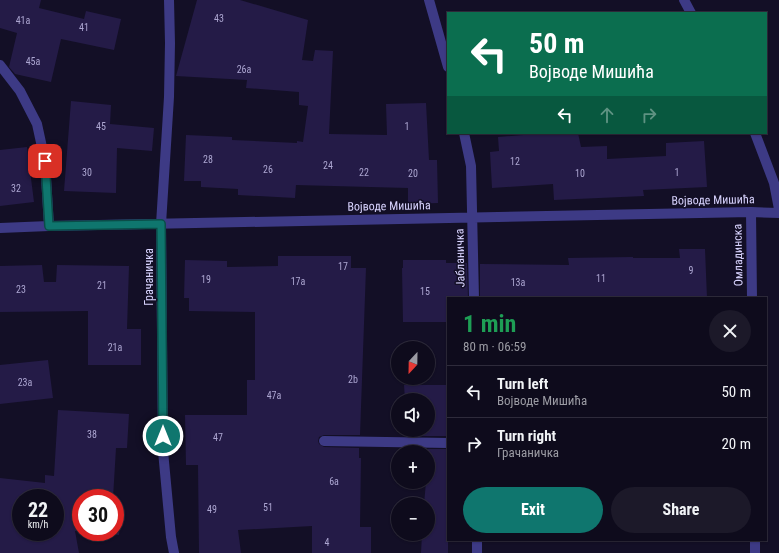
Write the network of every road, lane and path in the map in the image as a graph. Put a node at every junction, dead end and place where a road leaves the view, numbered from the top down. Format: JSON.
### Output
{"nodes":[{"id":1,"x":169,"y":0,"type":"edge"},
{"id":2,"x":429,"y":0,"type":"edge"},
{"id":3,"x":684,"y":0,"type":"edge"},
{"id":4,"x":690,"y":12,"type":"edge"},
{"id":5,"x":447,"y":63,"type":"edge"},
{"id":6,"x":0,"y":65,"type":"edge"},
{"id":7,"x":464,"y":134,"type":"edge"},
{"id":8,"x":755,"y":134,"type":"edge"},
{"id":9,"x":779,"y":209,"type":"edge"},
{"id":10,"x":751,"y":212,"type":"junction"},
{"id":11,"x":779,"y":213,"type":"edge"},
{"id":12,"x":472,"y":217,"type":"junction"},
{"id":13,"x":161,"y":224,"type":"junction"},
{"id":14,"x":49,"y":226,"type":"junction"},
{"id":15,"x":0,"y":228,"type":"edge"},
{"id":16,"x":474,"y":297,"type":"edge"},
{"id":17,"x":752,"y":297,"type":"edge"},
{"id":18,"x":324,"y":441,"type":"dead end"},
{"id":19,"x":447,"y":443,"type":"edge"},
{"id":20,"x":477,"y":541,"type":"edge"},
{"id":21,"x":755,"y":541,"type":"edge"},
{"id":22,"x":174,"y":553,"type":"edge"},
{"id":23,"x":477,"y":553,"type":"edge"},
{"id":24,"x":755,"y":553,"type":"edge"}],
"edges":[{"from":1,"to":13,"type":"street","name":"Грачаничка"},
{"from":2,"to":5,"type":"street"},
{"from":3,"to":4,"type":"street"},
{"from":6,"to":14,"type":"street"},
{"from":7,"to":12,"type":"street","name":"Јабланичка"},
{"from":8,"to":9,"type":"street"},
{"from":10,"to":11,"type":"street","name":"Војводе Мишића"},
{"from":10,"to":12,"type":"street","name":"Војводе Мишића"},
{"from":10,"to":17,"type":"street","name":"Омладинска"},
{"from":12,"to":13,"type":"street","name":"Војводе Мишића"},
{"from":12,"to":16,"type":"street","name":"Јабланичка"},
{"from":13,"to":14,"type":"street","name":"Војводе Мишића"},
{"from":13,"to":22,"type":"street","name":"Грачаничка"},
{"from":14,"to":15,"type":"street","name":"Војводе Мишића"},
{"from":18,"to":19,"type":"street"},
{"from":20,"to":23,"type":"street"},
{"from":21,"to":24,"type":"street"}]}
